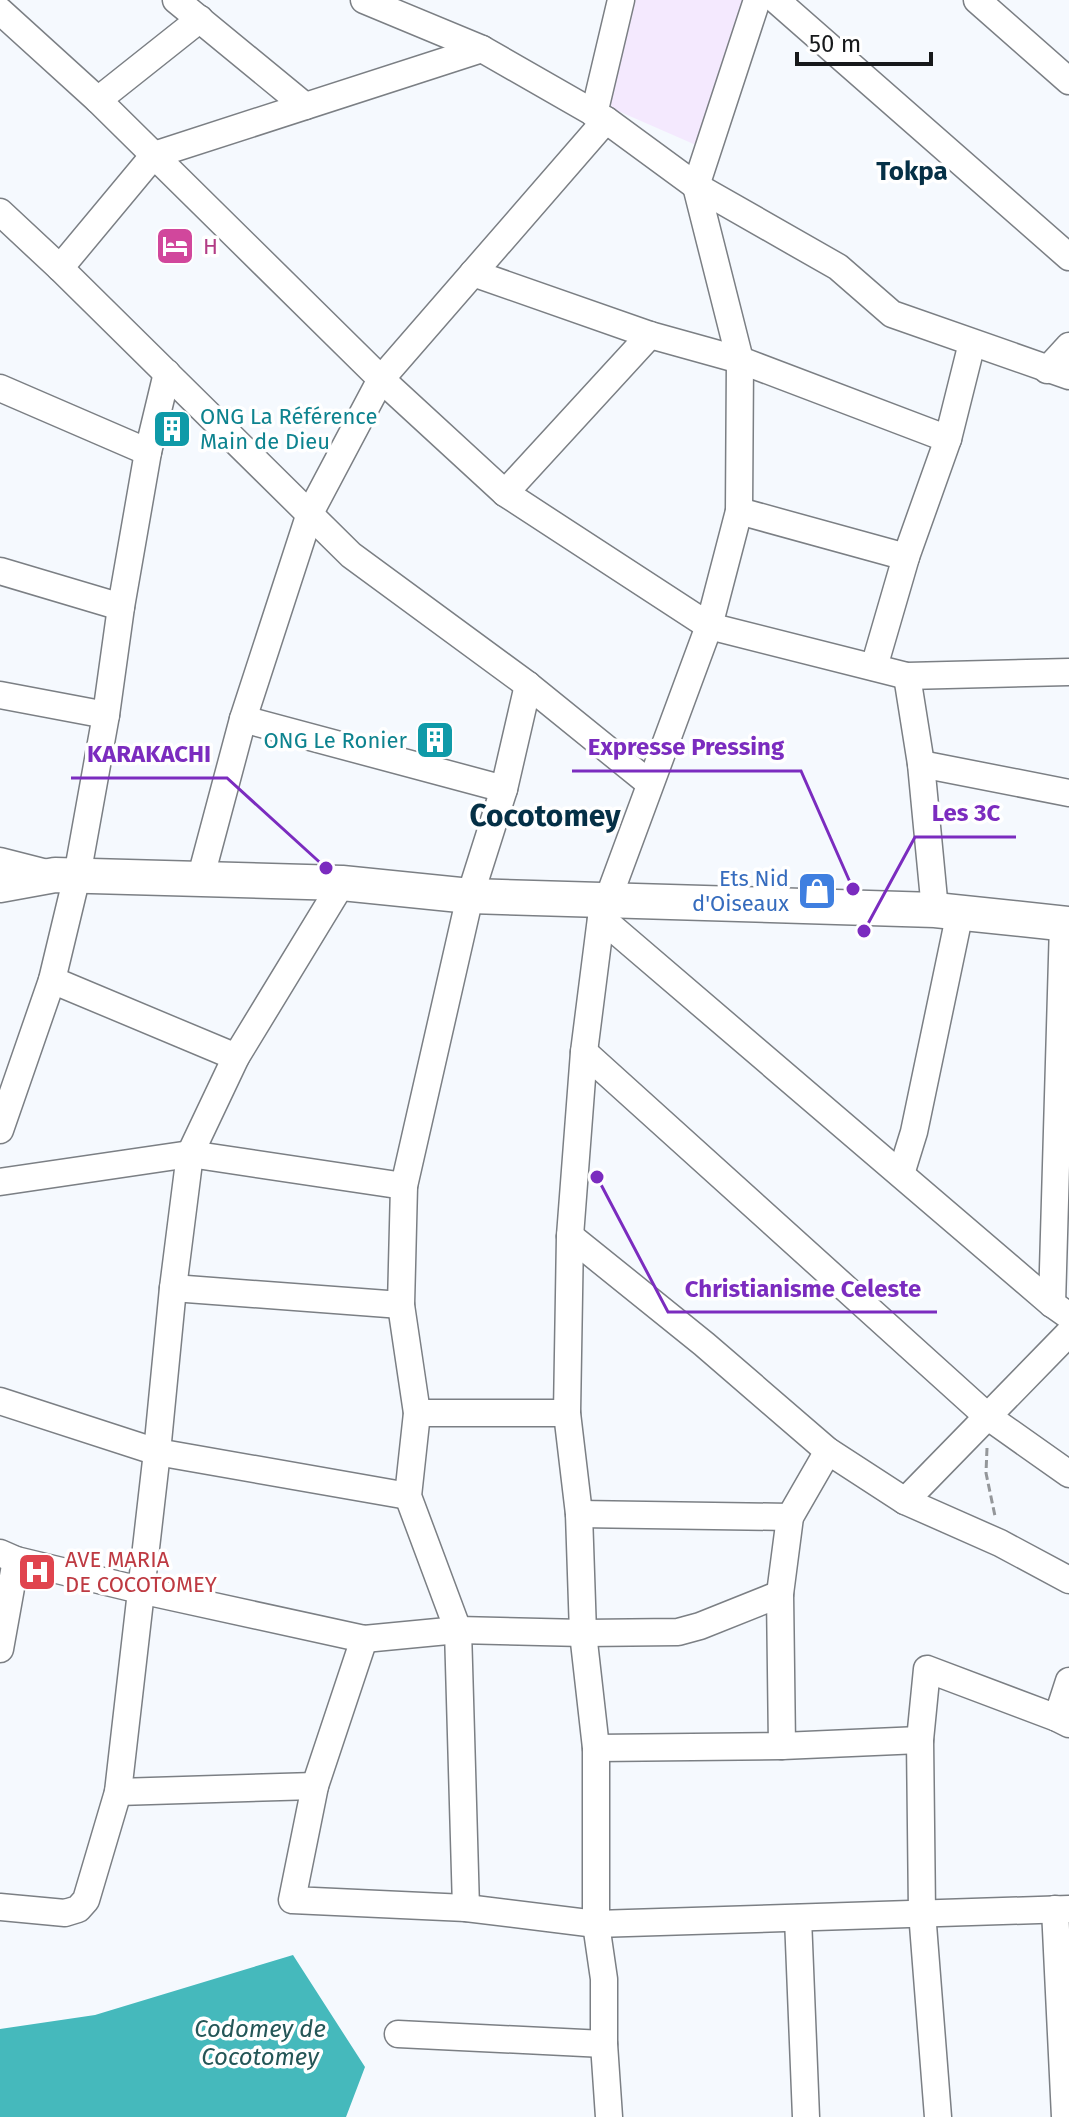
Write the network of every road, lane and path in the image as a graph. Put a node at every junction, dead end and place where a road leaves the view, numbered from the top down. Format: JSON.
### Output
{"nodes":[{"id":1,"x":176,"y":0,"type":"edge"},
{"id":2,"x":364,"y":0,"type":"edge"},
{"id":3,"x":621,"y":0,"type":"edge"},
{"id":4,"x":757,"y":0,"type":"edge"},
{"id":5,"x":776,"y":0,"type":"edge"},
{"id":6,"x":977,"y":0,"type":"edge"},
{"id":7,"x":0,"y":11,"type":"edge"},
{"id":8,"x":200,"y":19,"type":"junction"},
{"id":9,"x":482,"y":49,"type":"junction"},
{"id":10,"x":1069,"y":81,"type":"edge"},
{"id":11,"x":98,"y":100,"type":"junction"},
{"id":12,"x":305,"y":106,"type":"junction"},
{"id":13,"x":600,"y":117,"type":"junction"},
{"id":14,"x":154,"y":155,"type":"junction"},
{"id":15,"x":696,"y":186,"type":"junction"},
{"id":16,"x":0,"y":212,"type":"edge"},
{"id":17,"x":1069,"y":257,"type":"edge"},
{"id":18,"x":60,"y":268,"type":"junction"},
{"id":19,"x":473,"y":273,"type":"junction"},
{"id":20,"x":650,"y":335,"type":"junction"},
{"id":21,"x":972,"y":343,"type":"junction"},
{"id":22,"x":1069,"y":346,"type":"edge"},
{"id":23,"x":740,"y":360,"type":"junction"},
{"id":24,"x":167,"y":373,"type":"junction"},
{"id":25,"x":1058,"y":373,"type":"edge"},
{"id":26,"x":381,"y":379,"type":"junction"},
{"id":27,"x":0,"y":388,"type":"edge"},
{"id":28,"x":948,"y":439,"type":"junction"},
{"id":29,"x":148,"y":452,"type":"junction"},
{"id":30,"x":505,"y":493,"type":"junction"},
{"id":31,"x":739,"y":511,"type":"junction"},
{"id":32,"x":310,"y":513,"type":"junction"},
{"id":33,"x":906,"y":557,"type":"junction"},
{"id":34,"x":0,"y":571,"type":"edge"},
{"id":35,"x":121,"y":607,"type":"junction"},
{"id":36,"x":709,"y":626,"type":"junction"},
{"id":37,"x":874,"y":667,"type":"junction"},
{"id":38,"x":1069,"y":672,"type":"edge"},
{"id":39,"x":907,"y":676,"type":"junction"},
{"id":40,"x":528,"y":685,"type":"junction"},
{"id":41,"x":0,"y":695,"type":"edge"},
{"id":42,"x":106,"y":715,"type":"junction"},
{"id":43,"x":243,"y":719,"type":"junction"},
{"id":44,"x":921,"y":764,"type":"junction"},
{"id":45,"x":649,"y":783,"type":"junction"},
{"id":46,"x":504,"y":789,"type":"junction"},
{"id":47,"x":1069,"y":793,"type":"edge"},
{"id":48,"x":0,"y":861,"type":"edge"},
{"id":49,"x":66,"y":876,"type":"junction"},
{"id":50,"x":200,"y":880,"type":"junction"},
{"id":51,"x":342,"y":883,"type":"junction"},
{"id":52,"x":0,"y":885,"type":"edge"},
{"id":53,"x":470,"y":896,"type":"junction"},
{"id":54,"x":604,"y":909,"type":"junction"},
{"id":55,"x":948,"y":911,"type":"junction"},
{"id":56,"x":1066,"y":924,"type":"edge"},
{"id":57,"x":52,"y":980,"type":"junction"},
{"id":58,"x":584,"y":1052,"type":"junction"},
{"id":59,"x":236,"y":1057,"type":"junction"},
{"id":60,"x":0,"y":1130,"type":"edge"},
{"id":61,"x":190,"y":1154,"type":"junction"},
{"id":62,"x":901,"y":1174,"type":"junction"},
{"id":63,"x":0,"y":1182,"type":"edge"},
{"id":64,"x":404,"y":1186,"type":"junction"},
{"id":65,"x":570,"y":1236,"type":"junction"},
{"id":66,"x":173,"y":1288,"type":"junction"},
{"id":67,"x":401,"y":1305,"type":"junction"},
{"id":68,"x":1060,"y":1310,"type":"edge"},
{"id":69,"x":1069,"y":1333,"type":"edge"},
{"id":70,"x":0,"y":1401,"type":"edge"},
{"id":71,"x":417,"y":1413,"type":"junction"},
{"id":72,"x":567,"y":1413,"type":"junction"},
{"id":73,"x":987,"y":1416,"type":"junction"},
{"id":74,"x":828,"y":1451,"type":"junction"},
{"id":75,"x":157,"y":1452,"type":"junction"},
{"id":76,"x":1069,"y":1474,"type":"edge"},
{"id":77,"x":408,"y":1496,"type":"junction"},
{"id":78,"x":905,"y":1501,"type":"junction"},
{"id":79,"x":579,"y":1514,"type":"junction"},
{"id":80,"x":790,"y":1517,"type":"junction"},
{"id":81,"x":1000,"y":1543,"type":"junction"},
{"id":82,"x":8,"y":1557,"type":"edge"},
{"id":83,"x":1069,"y":1580,"type":"edge"},
{"id":84,"x":140,"y":1590,"type":"junction"},
{"id":85,"x":780,"y":1594,"type":"junction"},
{"id":86,"x":458,"y":1630,"type":"junction"},
{"id":87,"x":583,"y":1633,"type":"junction"},
{"id":88,"x":364,"y":1639,"type":"junction"},
{"id":89,"x":0,"y":1649,"type":"edge"},
{"id":90,"x":1069,"y":1681,"type":"edge"},
{"id":91,"x":1063,"y":1721,"type":"edge"},
{"id":92,"x":920,"y":1740,"type":"junction"},
{"id":93,"x":782,"y":1746,"type":"junction"},
{"id":94,"x":596,"y":1748,"type":"junction"},
{"id":95,"x":315,"y":1786,"type":"junction"},
{"id":96,"x":118,"y":1792,"type":"junction"},
{"id":97,"x":0,"y":1907,"type":"edge"},
{"id":98,"x":466,"y":1908,"type":"junction"},
{"id":99,"x":1062,"y":1909,"type":"edge"},
{"id":100,"x":922,"y":1912,"type":"junction"},
{"id":101,"x":798,"y":1918,"type":"junction"},
{"id":102,"x":596,"y":1924,"type":"junction"},
{"id":103,"x":398,"y":2034,"type":"dead end"},
{"id":104,"x":604,"y":2044,"type":"junction"},
{"id":105,"x":609,"y":2117,"type":"edge"},
{"id":106,"x":806,"y":2117,"type":"edge"},
{"id":107,"x":938,"y":2117,"type":"edge"},
{"id":108,"x":1065,"y":2117,"type":"edge"}],
"edges":[{"from":1,"to":8,"type":"street"},
{"from":2,"to":9,"type":"street"},
{"from":3,"to":13,"type":"street"},
{"from":4,"to":15,"type":"street"},
{"from":5,"to":17,"type":"street"},
{"from":6,"to":10,"type":"street"},
{"from":7,"to":11,"type":"street"},
{"from":8,"to":11,"type":"street"},
{"from":8,"to":12,"type":"street"},
{"from":9,"to":12,"type":"street"},
{"from":9,"to":13,"type":"street"},
{"from":11,"to":14,"type":"street"},
{"from":12,"to":14,"type":"street"},
{"from":13,"to":15,"type":"street"},
{"from":13,"to":19,"type":"street"},
{"from":14,"to":18,"type":"street"},
{"from":14,"to":26,"type":"street"},
{"from":15,"to":21,"type":"street"},
{"from":15,"to":23,"type":"street"},
{"from":16,"to":18,"type":"street"},
{"from":18,"to":24,"type":"street"},
{"from":19,"to":20,"type":"street"},
{"from":19,"to":26,"type":"street"},
{"from":20,"to":23,"type":"street"},
{"from":20,"to":30,"type":"street"},
{"from":21,"to":25,"type":"street"},
{"from":21,"to":28,"type":"street"},
{"from":22,"to":25,"type":"street"},
{"from":23,"to":28,"type":"street"},
{"from":23,"to":31,"type":"street"},
{"from":24,"to":29,"type":"street"},
{"from":24,"to":32,"type":"street"},
{"from":26,"to":30,"type":"street"},
{"from":26,"to":32,"type":"street"},
{"from":27,"to":29,"type":"street"},
{"from":28,"to":33,"type":"street"},
{"from":29,"to":35,"type":"street"},
{"from":30,"to":36,"type":"street"},
{"from":31,"to":33,"type":"street"},
{"from":31,"to":36,"type":"street"},
{"from":32,"to":40,"type":"street"},
{"from":32,"to":43,"type":"street"},
{"from":33,"to":37,"type":"street"},
{"from":34,"to":35,"type":"street"},
{"from":35,"to":42,"type":"street"},
{"from":36,"to":37,"type":"street"},
{"from":36,"to":45,"type":"street"},
{"from":37,"to":39,"type":"street"},
{"from":38,"to":39,"type":"street"},
{"from":39,"to":44,"type":"street"},
{"from":40,"to":45,"type":"street"},
{"from":40,"to":46,"type":"street"},
{"from":41,"to":42,"type":"street"},
{"from":42,"to":49,"type":"street"},
{"from":43,"to":46,"type":"street"},
{"from":43,"to":50,"type":"street"},
{"from":44,"to":47,"type":"street"},
{"from":44,"to":55,"type":"street"},
{"from":45,"to":54,"type":"street"},
{"from":46,"to":53,"type":"street"},
{"from":48,"to":49,"type":"street"},
{"from":49,"to":50,"type":"main road"},
{"from":49,"to":52,"type":"main road"},
{"from":49,"to":57,"type":"street"},
{"from":50,"to":51,"type":"main road"},
{"from":51,"to":53,"type":"main road"},
{"from":51,"to":59,"type":"street"},
{"from":53,"to":54,"type":"main road"},
{"from":53,"to":64,"type":"street"},
{"from":54,"to":55,"type":"main road"},
{"from":54,"to":58,"type":"street"},
{"from":54,"to":62,"type":"street"},
{"from":55,"to":56,"type":"main road"},
{"from":55,"to":62,"type":"street"},
{"from":56,"to":68,"type":"street"},
{"from":57,"to":59,"type":"street"},
{"from":57,"to":60,"type":"street"},
{"from":58,"to":65,"type":"street"},
{"from":58,"to":73,"type":"street"},
{"from":59,"to":61,"type":"street"},
{"from":61,"to":63,"type":"street"},
{"from":61,"to":64,"type":"street"},
{"from":61,"to":66,"type":"street"},
{"from":62,"to":68,"type":"street"},
{"from":64,"to":67,"type":"street"},
{"from":65,"to":72,"type":"street"},
{"from":65,"to":74,"type":"street"},
{"from":66,"to":67,"type":"street"},
{"from":66,"to":75,"type":"street"},
{"from":67,"to":71,"type":"street"},
{"from":69,"to":73,"type":"street"},
{"from":70,"to":75,"type":"street"},
{"from":71,"to":72,"type":"street"},
{"from":71,"to":77,"type":"street"},
{"from":72,"to":79,"type":"street"},
{"from":73,"to":76,"type":"street"},
{"from":73,"to":78,"type":"street"},
{"from":73,"to":81,"type":"path"},
{"from":74,"to":78,"type":"street"},
{"from":74,"to":80,"type":"street"},
{"from":75,"to":77,"type":"street"},
{"from":75,"to":84,"type":"street"},
{"from":77,"to":86,"type":"street"},
{"from":78,"to":81,"type":"street"},
{"from":79,"to":80,"type":"street"},
{"from":79,"to":87,"type":"street"},
{"from":80,"to":85,"type":"street"},
{"from":81,"to":83,"type":"street"},
{"from":82,"to":84,"type":"street"},
{"from":82,"to":89,"type":"street"},
{"from":84,"to":88,"type":"street"},
{"from":84,"to":96,"type":"street"},
{"from":85,"to":87,"type":"street"},
{"from":85,"to":93,"type":"street"},
{"from":86,"to":87,"type":"street"},
{"from":86,"to":88,"type":"street"},
{"from":86,"to":98,"type":"street"},
{"from":87,"to":94,"type":"street"},
{"from":88,"to":95,"type":"street"},
{"from":90,"to":91,"type":"street"},
{"from":91,"to":92,"type":"street"},
{"from":92,"to":93,"type":"street"},
{"from":92,"to":100,"type":"street"},
{"from":93,"to":94,"type":"street"},
{"from":94,"to":102,"type":"street"},
{"from":95,"to":96,"type":"street"},
{"from":95,"to":98,"type":"street"},
{"from":96,"to":97,"type":"street"},
{"from":98,"to":102,"type":"street"},
{"from":99,"to":100,"type":"street"},
{"from":99,"to":108,"type":"street"},
{"from":100,"to":101,"type":"street"},
{"from":100,"to":107,"type":"street"},
{"from":101,"to":102,"type":"street"},
{"from":101,"to":106,"type":"street"},
{"from":102,"to":104,"type":"street"},
{"from":103,"to":104,"type":"street"},
{"from":104,"to":105,"type":"street"}]}
